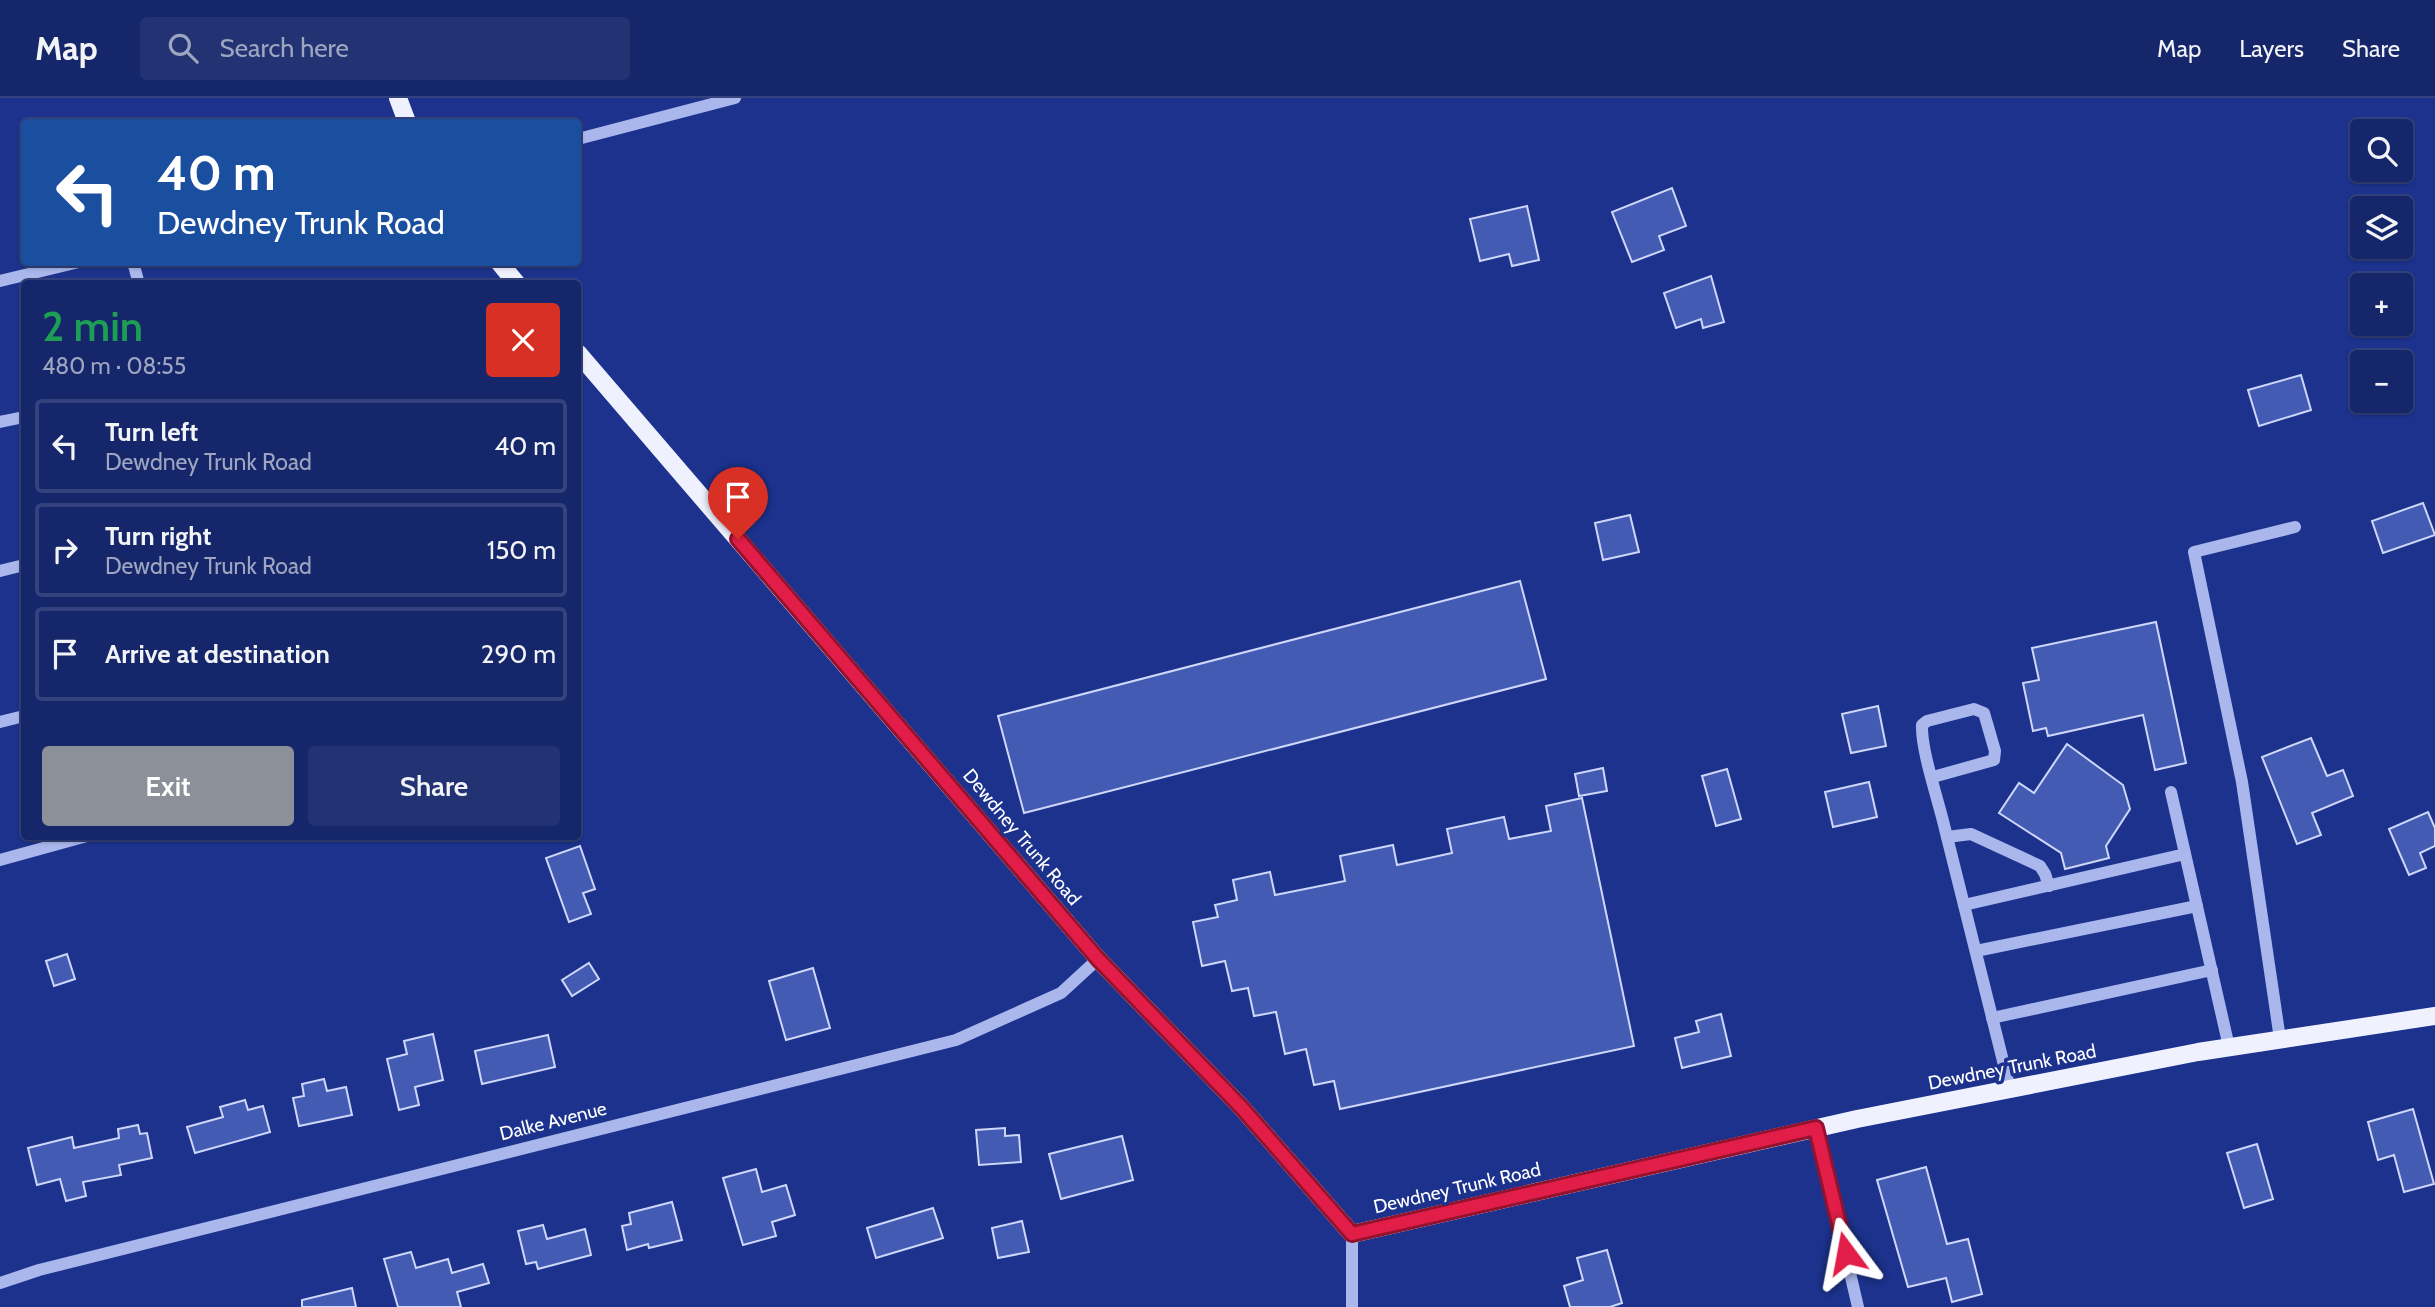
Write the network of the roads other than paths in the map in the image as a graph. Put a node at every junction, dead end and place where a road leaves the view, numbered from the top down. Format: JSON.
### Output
{"nodes":[{"id":1,"x":398,"y":98,"type":"edge"},
{"id":2,"x":735,"y":98,"type":"edge"},
{"id":3,"x":406,"y":119,"type":"edge"},
{"id":4,"x":581,"y":138,"type":"edge"},
{"id":5,"x":62,"y":266,"type":"edge"},
{"id":6,"x":502,"y":266,"type":"edge"},
{"id":7,"x":514,"y":280,"type":"edge"},
{"id":8,"x":0,"y":281,"type":"edge"},
{"id":9,"x":581,"y":356,"type":"edge"},
{"id":10,"x":21,"y":417,"type":"edge"},
{"id":11,"x":0,"y":422,"type":"edge"},
{"id":12,"x":2295,"y":527,"type":"dead end"},
{"id":13,"x":21,"y":566,"type":"edge"},
{"id":14,"x":0,"y":571,"type":"edge"},
{"id":15,"x":21,"y":717,"type":"edge"},
{"id":16,"x":0,"y":722,"type":"edge"},
{"id":17,"x":1933,"y":777,"type":"junction"},
{"id":18,"x":2171,"y":792,"type":"dead end"},
{"id":19,"x":1947,"y":837,"type":"junction"},
{"id":20,"x":72,"y":840,"type":"edge"},
{"id":21,"x":2185,"y":854,"type":"junction"},
{"id":22,"x":0,"y":859,"type":"edge"},
{"id":23,"x":2049,"y":886,"type":"junction"},
{"id":24,"x":1964,"y":905,"type":"junction"},
{"id":25,"x":2197,"y":906,"type":"junction"},
{"id":26,"x":1976,"y":951,"type":"junction"},
{"id":27,"x":1098,"y":959,"type":"junction"},
{"id":28,"x":2212,"y":971,"type":"junction"},
{"id":29,"x":2435,"y":1016,"type":"edge"},
{"id":30,"x":1992,"y":1018,"type":"junction"},
{"id":31,"x":2280,"y":1039,"type":"junction"},
{"id":32,"x":2229,"y":1047,"type":"junction"},
{"id":33,"x":2010,"y":1089,"type":"junction"},
{"id":34,"x":1816,"y":1128,"type":"junction"},
{"id":35,"x":1352,"y":1234,"type":"junction"},
{"id":36,"x":0,"y":1283,"type":"edge"},
{"id":37,"x":1352,"y":1307,"type":"edge"},
{"id":38,"x":1858,"y":1307,"type":"edge"}],
"edges":[{"from":1,"to":3,"type":"main road"},
{"from":2,"to":4,"type":"street"},
{"from":5,"to":8,"type":"street"},
{"from":6,"to":7,"type":"main road"},
{"from":9,"to":27,"type":"main road","name":"Dewdney Trunk Road"},
{"from":10,"to":11,"type":"street"},
{"from":12,"to":31,"type":"street"},
{"from":13,"to":14,"type":"street"},
{"from":15,"to":16,"type":"street"},
{"from":17,"to":17,"type":"street"},
{"from":17,"to":19,"type":"street"},
{"from":18,"to":21,"type":"street"},
{"from":19,"to":23,"type":"street"},
{"from":19,"to":24,"type":"street"},
{"from":20,"to":22,"type":"street"},
{"from":21,"to":23,"type":"street"},
{"from":21,"to":25,"type":"street"},
{"from":23,"to":24,"type":"street"},
{"from":24,"to":26,"type":"street"},
{"from":25,"to":26,"type":"street"},
{"from":25,"to":28,"type":"street"},
{"from":26,"to":30,"type":"street"},
{"from":27,"to":35,"type":"main road","name":"Dewdney Trunk Road"},
{"from":27,"to":36,"type":"street","name":"Dalke Avenue"},
{"from":28,"to":30,"type":"street"},
{"from":28,"to":32,"type":"street"},
{"from":29,"to":31,"type":"main road","name":"Dewdney Trunk Road"},
{"from":30,"to":33,"type":"street"},
{"from":31,"to":32,"type":"main road","name":"Dewdney Trunk Road"},
{"from":32,"to":33,"type":"main road","name":"Dewdney Trunk Road"},
{"from":33,"to":34,"type":"main road","name":"Dewdney Trunk Road"},
{"from":34,"to":35,"type":"main road","name":"Dewdney Trunk Road"},
{"from":34,"to":38,"type":"street"},
{"from":35,"to":37,"type":"street"}]}
